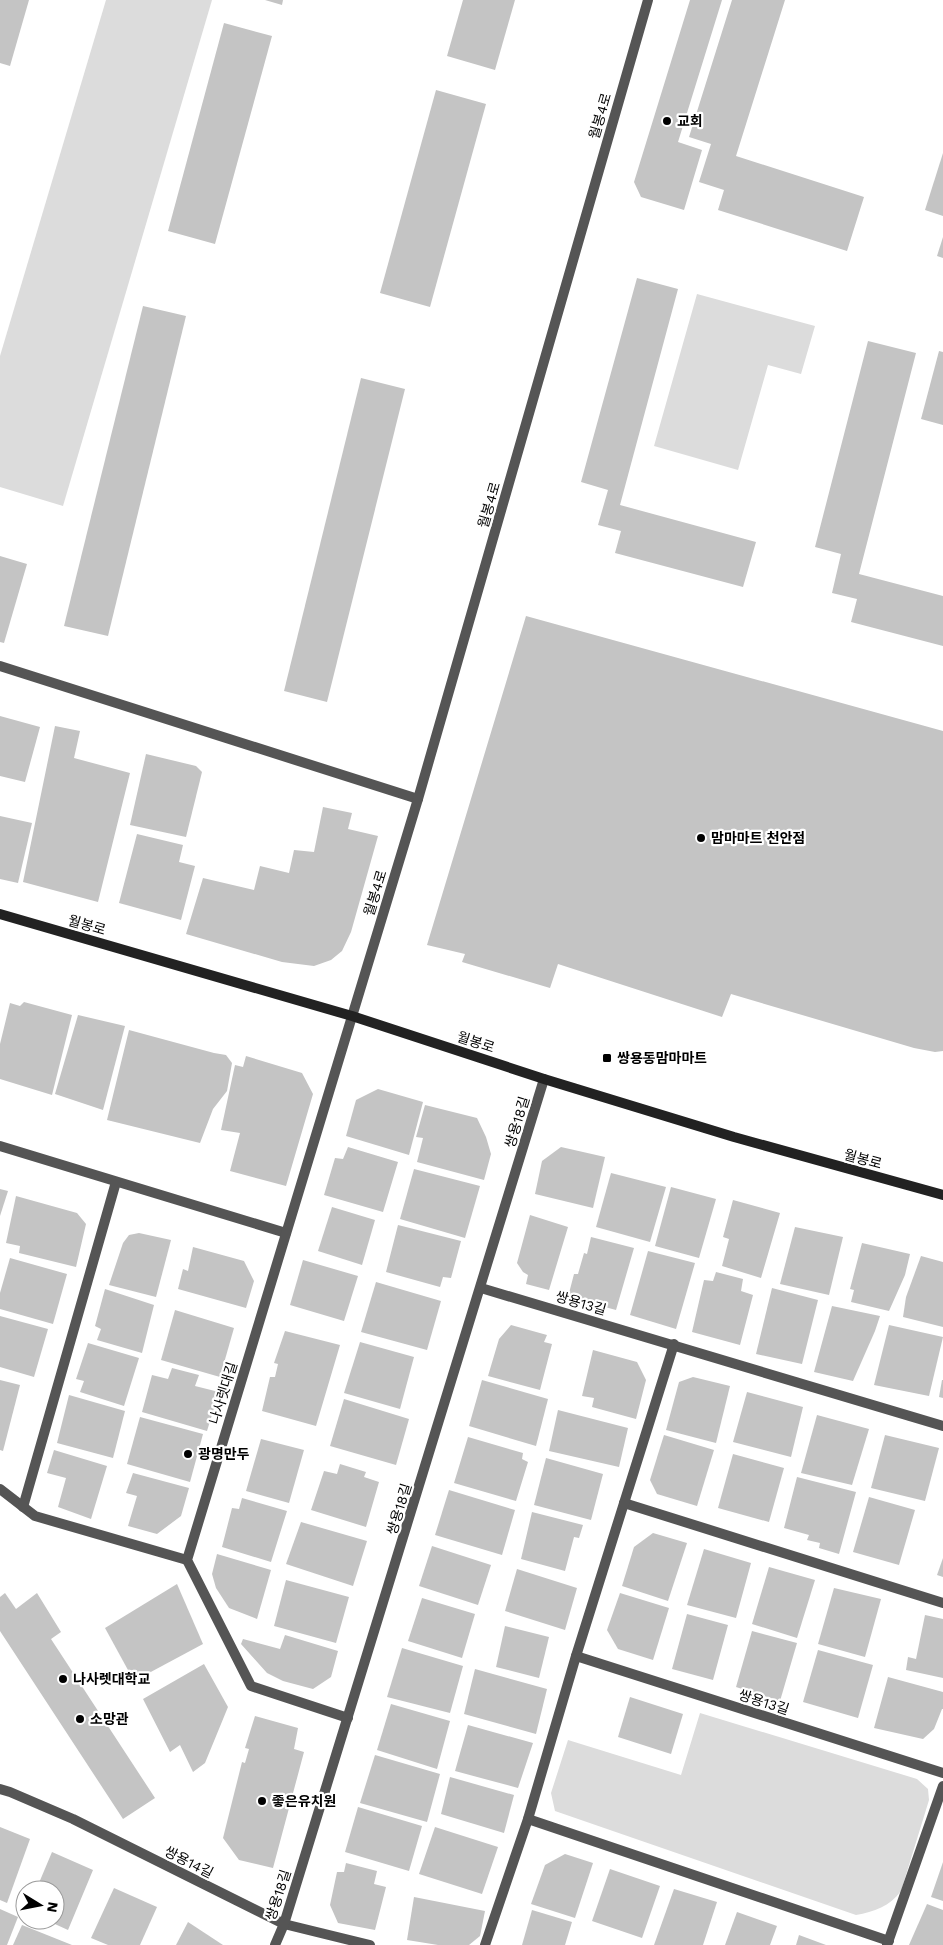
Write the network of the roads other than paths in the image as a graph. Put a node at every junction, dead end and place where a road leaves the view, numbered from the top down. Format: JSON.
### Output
{"nodes":[{"id":1,"x":648,"y":0,"type":"edge"},
{"id":2,"x":0,"y":666,"type":"edge"},
{"id":3,"x":418,"y":799,"type":"junction"},
{"id":4,"x":0,"y":914,"type":"edge"},
{"id":5,"x":352,"y":1016,"type":"junction"},
{"id":6,"x":544,"y":1079,"type":"junction"},
{"id":7,"x":0,"y":1146,"type":"edge"},
{"id":8,"x":116,"y":1182,"type":"junction"},
{"id":9,"x":943,"y":1195,"type":"edge"},
{"id":10,"x":286,"y":1233,"type":"junction"},
{"id":11,"x":481,"y":1288,"type":"junction"},
{"id":12,"x":674,"y":1344,"type":"junction"},
{"id":13,"x":943,"y":1426,"type":"edge"},
{"id":14,"x":0,"y":1489,"type":"edge"},
{"id":15,"x":624,"y":1503,"type":"junction"},
{"id":16,"x":23,"y":1507,"type":"junction"},
{"id":17,"x":187,"y":1560,"type":"junction"},
{"id":18,"x":943,"y":1603,"type":"edge"},
{"id":19,"x":576,"y":1656,"type":"junction"},
{"id":20,"x":348,"y":1718,"type":"junction"},
{"id":21,"x":943,"y":1773,"type":"edge"},
{"id":22,"x":943,"y":1786,"type":"edge"},
{"id":23,"x":0,"y":1789,"type":"edge"},
{"id":24,"x":528,"y":1819,"type":"junction"},
{"id":25,"x":284,"y":1924,"type":"junction"},
{"id":26,"x":888,"y":1943,"type":"edge"},
{"id":27,"x":275,"y":1945,"type":"edge"},
{"id":28,"x":370,"y":1945,"type":"edge"},
{"id":29,"x":485,"y":1945,"type":"edge"}],
"edges":[{"from":1,"to":3,"type":"street","name":"월봉4로"},
{"from":2,"to":3,"type":"street"},
{"from":3,"to":5,"type":"street","name":"월봉4로"},
{"from":4,"to":5,"type":"street","name":"월봉로"},
{"from":5,"to":6,"type":"street","name":"월봉로"},
{"from":5,"to":10,"type":"street","name":"나사렛대길"},
{"from":6,"to":9,"type":"street","name":"월봉로"},
{"from":6,"to":11,"type":"street","name":"쌍용18길"},
{"from":7,"to":8,"type":"street"},
{"from":8,"to":10,"type":"street"},
{"from":8,"to":16,"type":"street"},
{"from":10,"to":17,"type":"street","name":"나사렛대길"},
{"from":11,"to":12,"type":"street","name":"쌍용13길"},
{"from":11,"to":20,"type":"street","name":"쌍용18길"},
{"from":12,"to":13,"type":"street","name":"쌍용13길"},
{"from":12,"to":15,"type":"street"},
{"from":14,"to":16,"type":"street"},
{"from":15,"to":18,"type":"street"},
{"from":15,"to":19,"type":"street"},
{"from":16,"to":17,"type":"street"},
{"from":17,"to":20,"type":"street"},
{"from":19,"to":21,"type":"street","name":"쌍용13길"},
{"from":19,"to":24,"type":"street"},
{"from":20,"to":25,"type":"street","name":"쌍용18길"},
{"from":22,"to":26,"type":"street"},
{"from":23,"to":25,"type":"street","name":"쌍용14길"},
{"from":24,"to":26,"type":"street"},
{"from":24,"to":29,"type":"street"},
{"from":25,"to":27,"type":"street","name":"쌍용18길"},
{"from":25,"to":28,"type":"street","name":"쌍용14길"}]}
